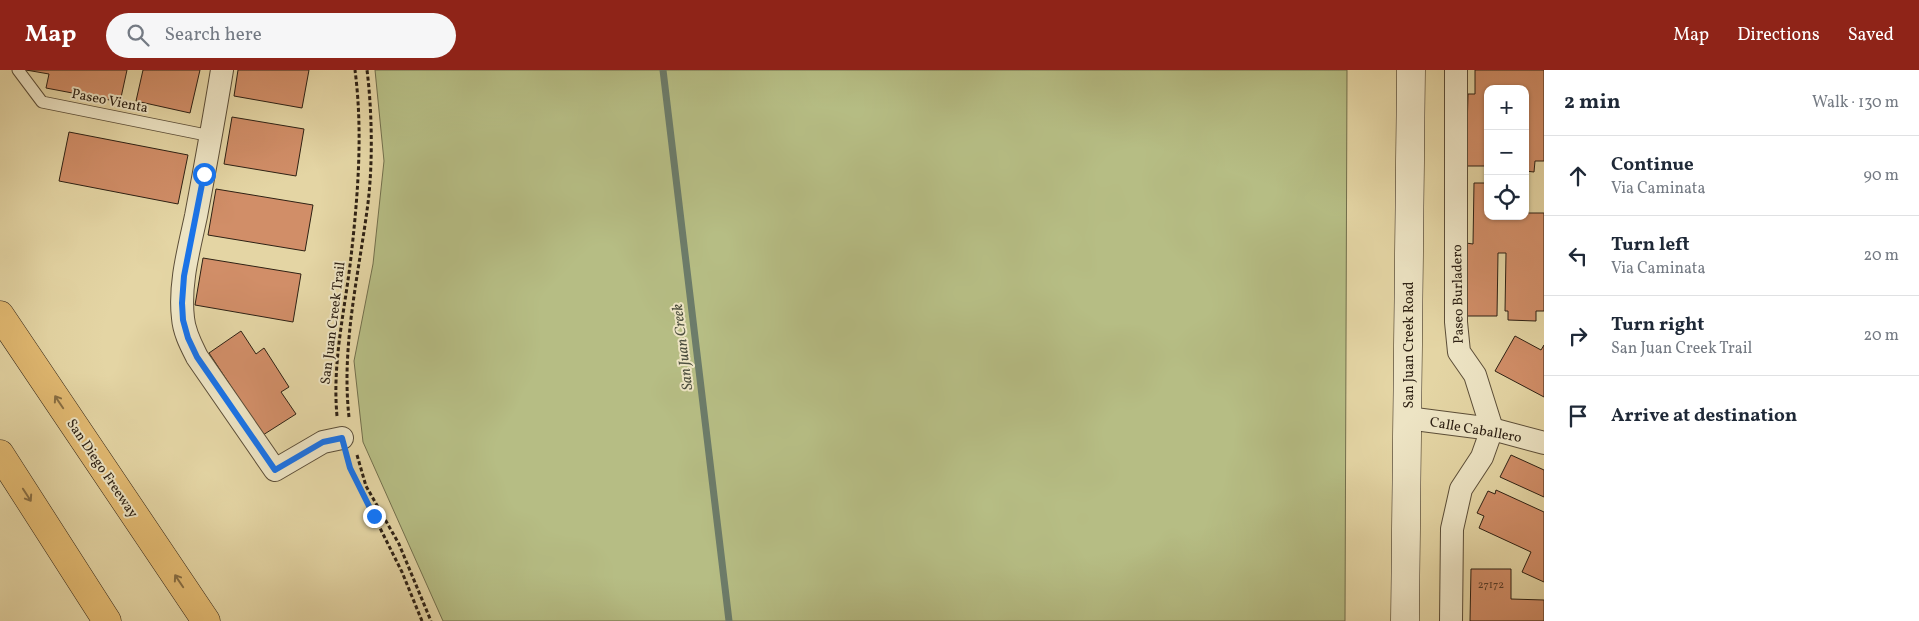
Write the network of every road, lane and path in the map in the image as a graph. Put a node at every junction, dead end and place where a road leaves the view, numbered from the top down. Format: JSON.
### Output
{"nodes":[{"id":1,"x":18,"y":70,"type":"edge"},
{"id":2,"x":222,"y":70,"type":"edge"},
{"id":3,"x":355,"y":70,"type":"edge"},
{"id":4,"x":367,"y":70,"type":"edge"},
{"id":5,"x":1410,"y":70,"type":"edge"},
{"id":6,"x":1456,"y":70,"type":"edge"},
{"id":7,"x":211,"y":136,"type":"junction"},
{"id":8,"x":0,"y":315,"type":"edge"},
{"id":9,"x":1407,"y":418,"type":"junction"},
{"id":10,"x":1492,"y":429,"type":"junction"},
{"id":11,"x":349,"y":436,"type":"junction"},
{"id":12,"x":1544,"y":443,"type":"edge"},
{"id":13,"x":0,"y":454,"type":"edge"},
{"id":14,"x":107,"y":621,"type":"edge"},
{"id":15,"x":206,"y":621,"type":"edge"},
{"id":16,"x":422,"y":621,"type":"edge"},
{"id":17,"x":431,"y":621,"type":"edge"},
{"id":18,"x":1405,"y":621,"type":"edge"},
{"id":19,"x":1451,"y":621,"type":"edge"}],
"edges":[{"from":1,"to":7,"type":"lane","name":"Paseo Vienta"},
{"from":2,"to":7,"type":"street"},
{"from":3,"to":11,"type":"path","name":"San Juan Creek Trail"},
{"from":4,"to":11,"type":"path","name":"San Juan Creek Trail"},
{"from":5,"to":9,"type":"main road","name":"San Juan Creek Road"},
{"from":6,"to":10,"type":"street","name":"Paseo Burladero"},
{"from":7,"to":11,"type":"street"},
{"from":15,"to":8,"type":"highway","name":"San Diego Freeway","one_way":true},
{"from":9,"to":10,"type":"street","name":"Calle Caballero"},
{"from":9,"to":18,"type":"main road","name":"San Juan Creek Road"},
{"from":10,"to":12,"type":"street","name":"Calle Caballero"},
{"from":10,"to":19,"type":"street"},
{"from":11,"to":16,"type":"path","name":"San Juan Creek Trail"},
{"from":11,"to":17,"type":"path","name":"San Juan Creek Trail"},
{"from":13,"to":14,"type":"highway","one_way":true}]}
